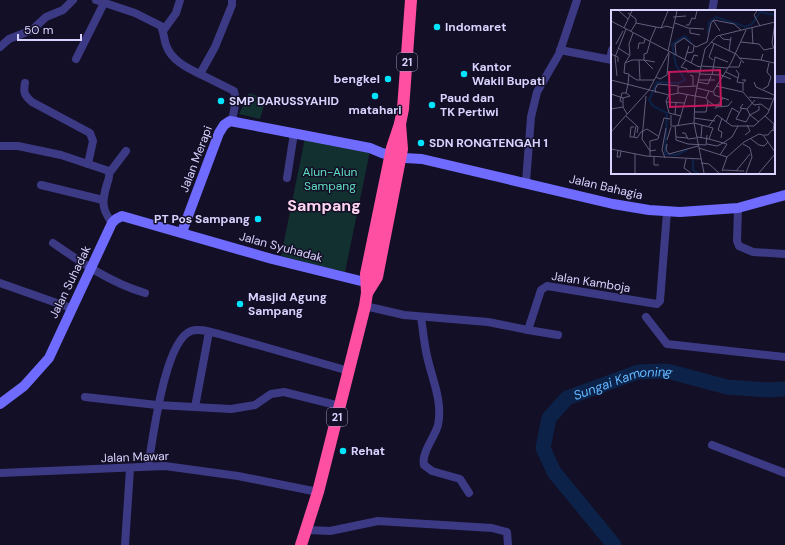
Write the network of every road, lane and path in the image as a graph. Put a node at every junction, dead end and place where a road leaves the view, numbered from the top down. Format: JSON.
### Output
{"nodes":[{"id":1,"x":73,"y":0,"type":"edge"},
{"id":2,"x":180,"y":0,"type":"edge"},
{"id":3,"x":232,"y":0,"type":"edge"},
{"id":4,"x":411,"y":0,"type":"edge"},
{"id":5,"x":577,"y":0,"type":"edge"},
{"id":6,"x":714,"y":0,"type":"edge"},
{"id":7,"x":100,"y":1,"type":"edge"},
{"id":8,"x":712,"y":10,"type":"edge"},
{"id":9,"x":163,"y":31,"type":"junction"},
{"id":10,"x":0,"y":47,"type":"edge"},
{"id":11,"x":559,"y":52,"type":"junction"},
{"id":12,"x":76,"y":59,"type":"dead end"},
{"id":13,"x":611,"y":59,"type":"edge"},
{"id":14,"x":200,"y":74,"type":"junction"},
{"id":15,"x":25,"y":83,"type":"dead end"},
{"id":16,"x":232,"y":121,"type":"junction"},
{"id":17,"x":294,"y":133,"type":"junction"},
{"id":18,"x":0,"y":146,"type":"edge"},
{"id":19,"x":126,"y":151,"type":"dead end"},
{"id":20,"x":396,"y":152,"type":"junction"},
{"id":21,"x":88,"y":164,"type":"junction"},
{"id":22,"x":110,"y":172,"type":"junction"},
{"id":23,"x":287,"y":178,"type":"dead end"},
{"id":24,"x":526,"y":182,"type":"junction"},
{"id":25,"x":41,"y":186,"type":"dead end"},
{"id":26,"x":785,"y":195,"type":"edge"},
{"id":27,"x":103,"y":200,"type":"junction"},
{"id":28,"x":738,"y":208,"type":"junction"},
{"id":29,"x":667,"y":212,"type":"junction"},
{"id":30,"x":112,"y":223,"type":"junction"},
{"id":31,"x":182,"y":232,"type":"junction"},
{"id":32,"x":53,"y":243,"type":"dead end"},
{"id":33,"x":785,"y":254,"type":"edge"},
{"id":34,"x":91,"y":270,"type":"junction"},
{"id":35,"x":0,"y":283,"type":"edge"},
{"id":36,"x":369,"y":286,"type":"junction"},
{"id":37,"x":145,"y":293,"type":"dead end"},
{"id":38,"x":365,"y":306,"type":"junction"},
{"id":39,"x":71,"y":308,"type":"junction"},
{"id":40,"x":421,"y":317,"type":"junction"},
{"id":41,"x":646,"y":317,"type":"dead end"},
{"id":42,"x":528,"y":330,"type":"junction"},
{"id":43,"x":209,"y":332,"type":"junction"},
{"id":44,"x":558,"y":336,"type":"dead end"},
{"id":45,"x":785,"y":357,"type":"edge"},
{"id":46,"x":349,"y":371,"type":"junction"},
{"id":47,"x":85,"y":397,"type":"dead end"},
{"id":48,"x":0,"y":404,"type":"edge"},
{"id":49,"x":157,"y":405,"type":"junction"},
{"id":50,"x":340,"y":406,"type":"junction"},
{"id":51,"x":195,"y":407,"type":"junction"},
{"id":52,"x":712,"y":445,"type":"dead end"},
{"id":53,"x":148,"y":466,"type":"junction"},
{"id":54,"x":130,"y":469,"type":"junction"},
{"id":55,"x":0,"y":473,"type":"edge"},
{"id":56,"x":785,"y":474,"type":"edge"},
{"id":57,"x":318,"y":492,"type":"junction"},
{"id":58,"x":469,"y":493,"type":"dead end"},
{"id":59,"x":304,"y":540,"type":"edge"},
{"id":60,"x":125,"y":545,"type":"edge"},
{"id":61,"x":508,"y":545,"type":"edge"}],
"edges":[{"from":1,"to":10,"type":"street"},
{"from":2,"to":9,"type":"street"},
{"from":3,"to":14,"type":"street"},
{"from":4,"to":20,"type":"highway","number":"21"},
{"from":5,"to":11,"type":"street"},
{"from":6,"to":8,"type":"street"},
{"from":7,"to":9,"type":"street"},
{"from":7,"to":12,"type":"street"},
{"from":9,"to":14,"type":"street"},
{"from":11,"to":13,"type":"street"},
{"from":11,"to":24,"type":"street"},
{"from":14,"to":16,"type":"street"},
{"from":15,"to":21,"type":"street"},
{"from":16,"to":17,"type":"street"},
{"from":16,"to":31,"type":"street","name":"Jalan Merapi"},
{"from":17,"to":20,"type":"street","name":"Jalan Bahagia"},
{"from":17,"to":23,"type":"street"},
{"from":18,"to":21,"type":"street"},
{"from":19,"to":22,"type":"street"},
{"from":20,"to":24,"type":"street","name":"Jalan Bahagia"},
{"from":20,"to":36,"type":"highway","number":"21"},
{"from":21,"to":22,"type":"street"},
{"from":22,"to":27,"type":"street"},
{"from":24,"to":29,"type":"street","name":"Jalan Bahagia"},
{"from":25,"to":27,"type":"street"},
{"from":26,"to":28,"type":"street","name":"Jalan Bahagia"},
{"from":27,"to":30,"type":"street"},
{"from":28,"to":29,"type":"street","name":"Jalan Bahagia"},
{"from":28,"to":33,"type":"street"},
{"from":29,"to":42,"type":"street","name":"Jalan Kamboja"},
{"from":30,"to":31,"type":"street"},
{"from":30,"to":34,"type":"street","name":"Jalan Suhadak"},
{"from":31,"to":36,"type":"street","name":"Jalan Syuhadak"},
{"from":32,"to":34,"type":"street"},
{"from":34,"to":37,"type":"street"},
{"from":34,"to":39,"type":"street","name":"Jalan Suhadak"},
{"from":35,"to":39,"type":"street"},
{"from":36,"to":38,"type":"highway","number":"21"},
{"from":38,"to":40,"type":"street"},
{"from":38,"to":46,"type":"highway","number":"21"},
{"from":39,"to":48,"type":"street","name":"Jalan Suhadak"},
{"from":40,"to":42,"type":"street"},
{"from":40,"to":58,"type":"street"},
{"from":41,"to":45,"type":"street"},
{"from":42,"to":44,"type":"street"},
{"from":43,"to":46,"type":"street"},
{"from":43,"to":49,"type":"street"},
{"from":43,"to":51,"type":"street"},
{"from":46,"to":50,"type":"highway","number":"21"},
{"from":47,"to":49,"type":"street"},
{"from":49,"to":51,"type":"street"},
{"from":49,"to":53,"type":"street"},
{"from":50,"to":51,"type":"street"},
{"from":50,"to":57,"type":"highway","number":"21"},
{"from":52,"to":56,"type":"street"},
{"from":53,"to":54,"type":"street","name":"Jalan Mawar"},
{"from":53,"to":57,"type":"street","name":"Jalan Mawar"},
{"from":54,"to":55,"type":"street","name":"Jalan Mawar"},
{"from":54,"to":60,"type":"street"},
{"from":57,"to":59,"type":"highway","number":"21"},
{"from":59,"to":61,"type":"street"}]}
